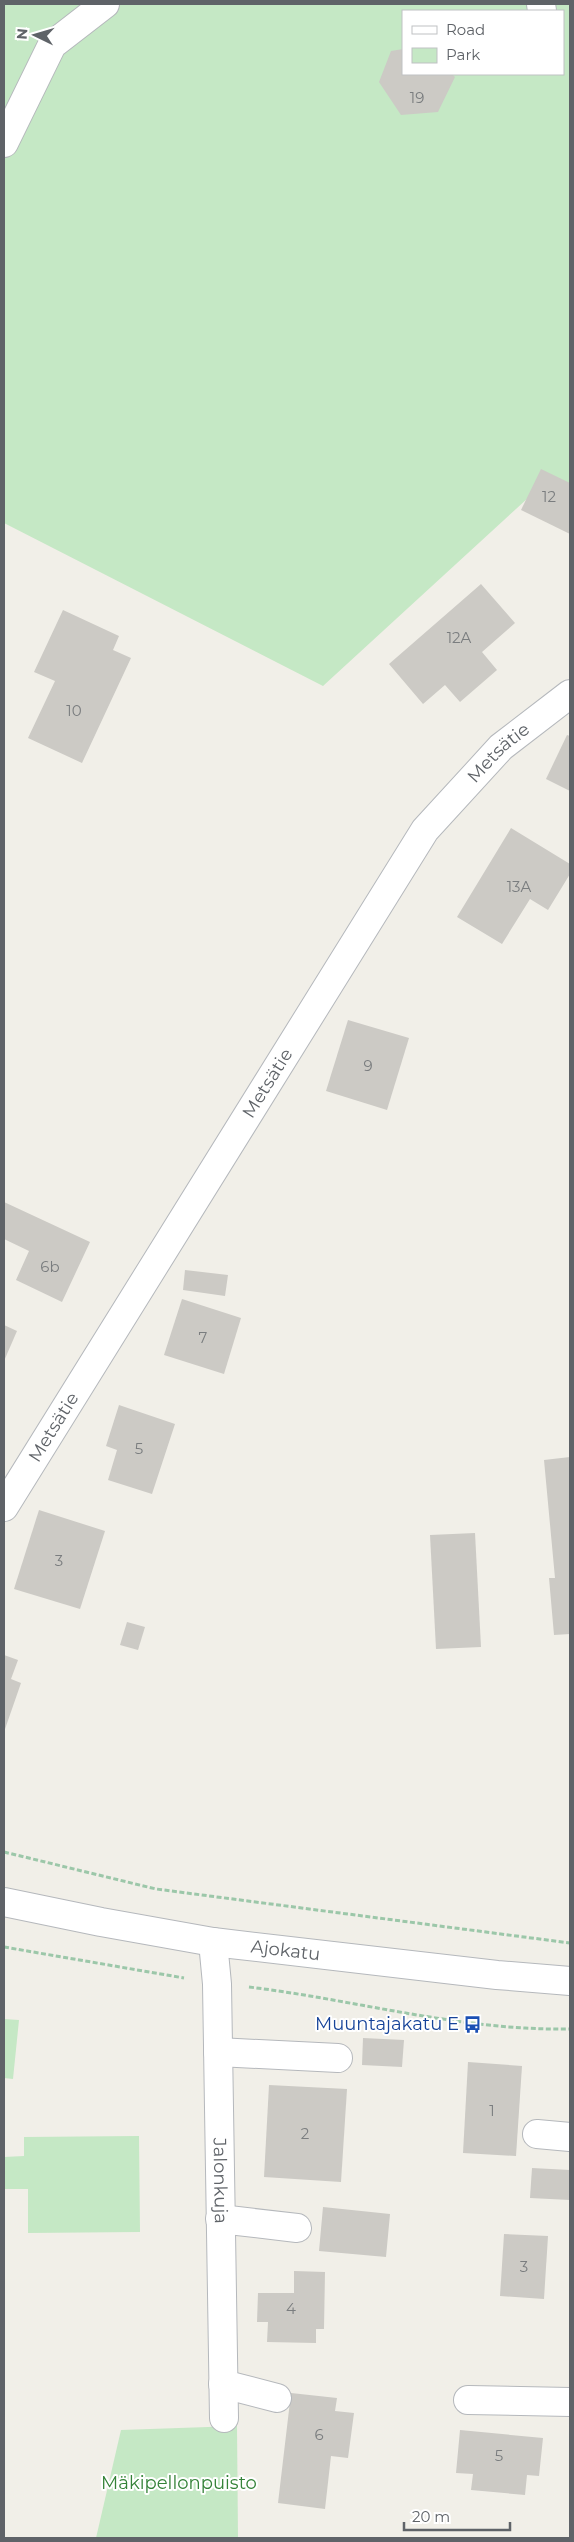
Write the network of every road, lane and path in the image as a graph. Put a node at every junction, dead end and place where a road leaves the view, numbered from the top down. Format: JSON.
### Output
{"nodes":[{"id":1,"x":105,"y":4,"type":"edge"},
{"id":2,"x":4,"y":143,"type":"edge"},
{"id":3,"x":570,"y":694,"type":"edge"},
{"id":4,"x":4,"y":1508,"type":"edge"},
{"id":5,"x":4,"y":1852,"type":"edge"},
{"id":6,"x":4,"y":1902,"type":"edge"},
{"id":7,"x":213,"y":1942,"type":"junction"},
{"id":8,"x":570,"y":1943,"type":"edge"},
{"id":9,"x":4,"y":1947,"type":"edge"},
{"id":10,"x":570,"y":1981,"type":"edge"},
{"id":11,"x":217,"y":1984,"type":"junction"},
{"id":12,"x":570,"y":2029,"type":"edge"},
{"id":13,"x":218,"y":2052,"type":"junction"},
{"id":14,"x":338,"y":2058,"type":"dead end"},
{"id":15,"x":538,"y":2134,"type":"dead end"},
{"id":16,"x":570,"y":2137,"type":"edge"},
{"id":17,"x":220,"y":2219,"type":"junction"},
{"id":18,"x":297,"y":2228,"type":"dead end"},
{"id":19,"x":223,"y":2384,"type":"junction"},
{"id":20,"x":277,"y":2398,"type":"dead end"},
{"id":21,"x":468,"y":2400,"type":"dead end"},
{"id":22,"x":570,"y":2402,"type":"edge"},
{"id":23,"x":224,"y":2418,"type":"dead end"}],
"edges":[{"from":1,"to":2,"type":"street"},
{"from":3,"to":4,"type":"street","name":"Metsätie"},
{"from":5,"to":8,"type":"path"},
{"from":6,"to":7,"type":"street","name":"Ajokatu"},
{"from":7,"to":10,"type":"street","name":"Ajokatu"},
{"from":7,"to":11,"type":"street","name":"Jalonkuja"},
{"from":9,"to":11,"type":"path"},
{"from":11,"to":12,"type":"path"},
{"from":11,"to":13,"type":"street","name":"Jalonkuja"},
{"from":13,"to":14,"type":"street"},
{"from":13,"to":17,"type":"street","name":"Jalonkuja"},
{"from":15,"to":16,"type":"street"},
{"from":17,"to":18,"type":"street"},
{"from":17,"to":19,"type":"street","name":"Jalonkuja"},
{"from":19,"to":20,"type":"street"},
{"from":19,"to":23,"type":"street","name":"Jalonkuja"},
{"from":21,"to":22,"type":"street"}]}
